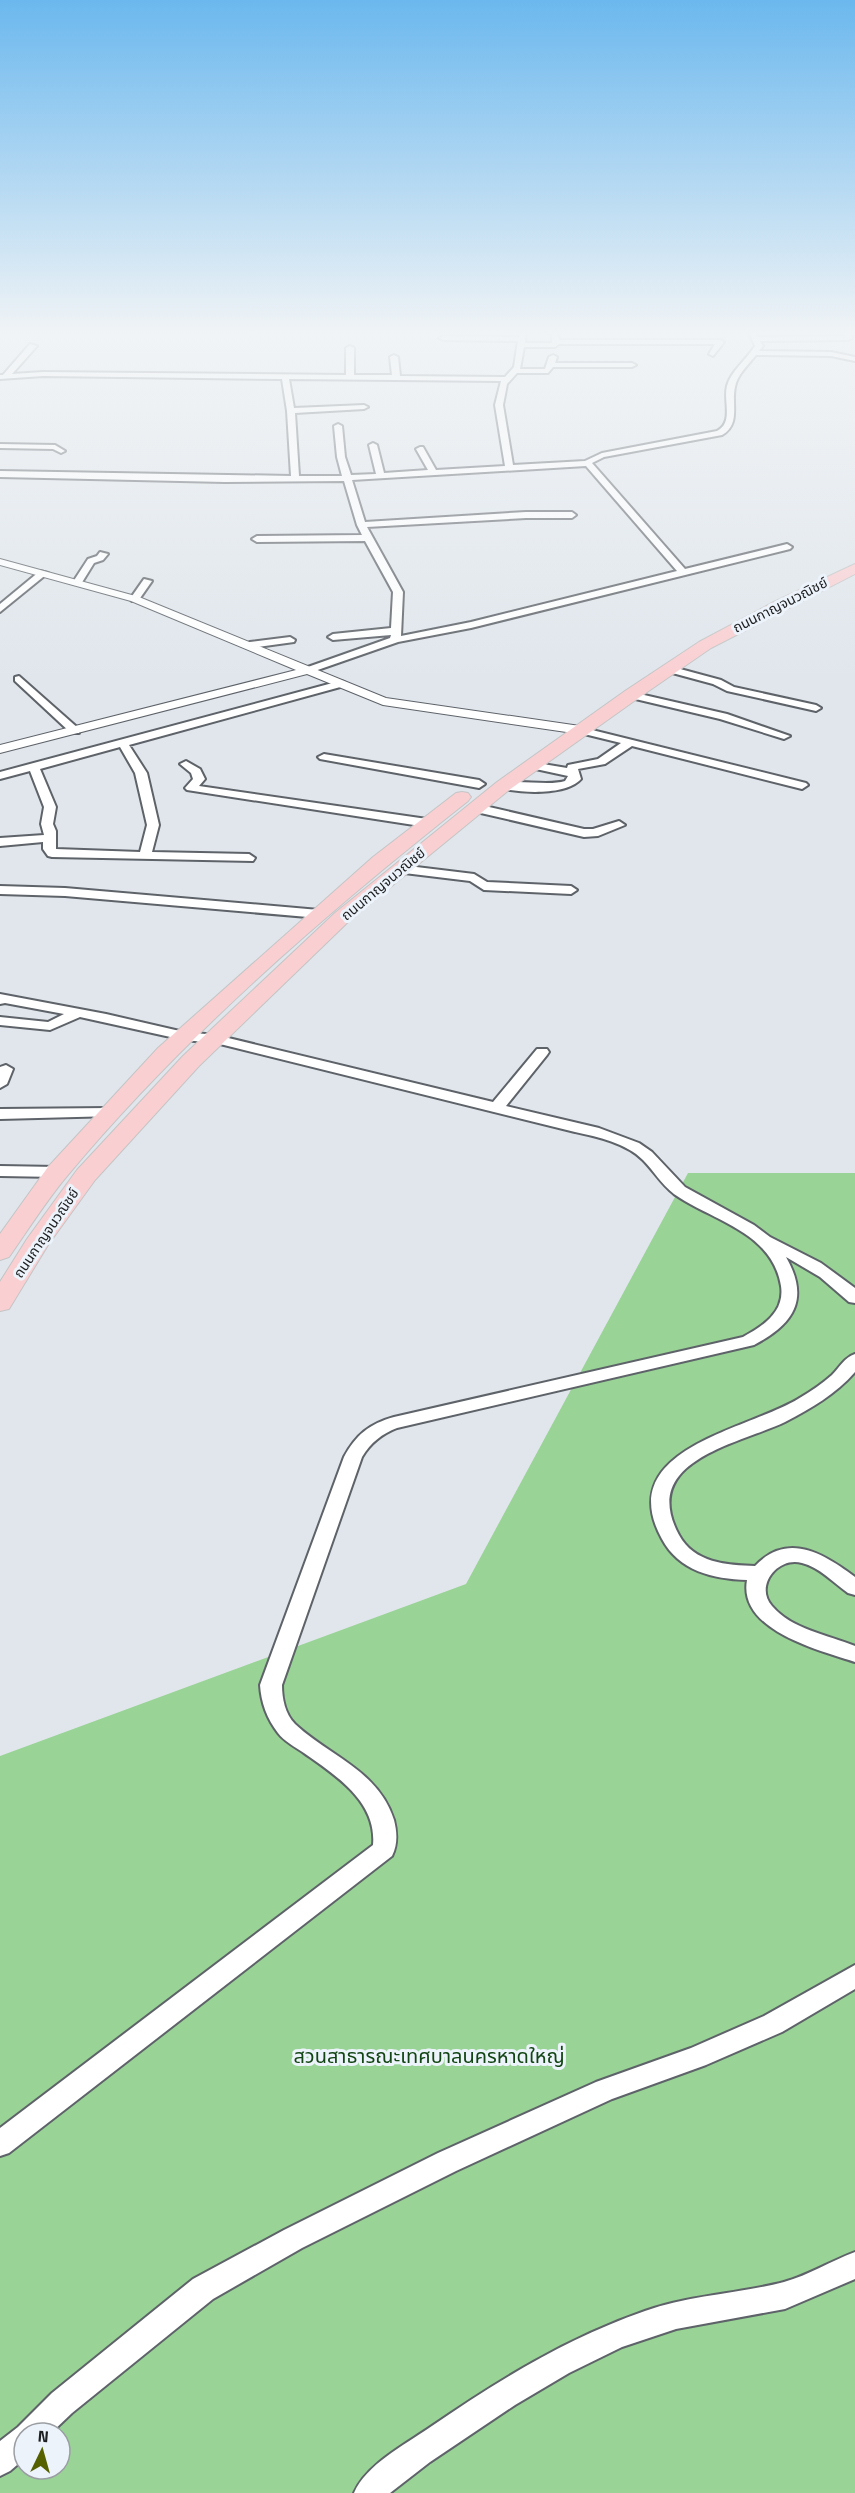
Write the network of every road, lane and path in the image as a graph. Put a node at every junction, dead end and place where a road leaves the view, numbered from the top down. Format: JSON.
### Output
{"nodes":[{"id":1,"x":57,"y":448,"type":"edge"},
{"id":2,"x":293,"y":448,"type":"edge"},
{"id":3,"x":340,"y":448,"type":"edge"},
{"id":4,"x":375,"y":448,"type":"edge"},
{"id":5,"x":506,"y":448,"type":"edge"},
{"id":6,"x":634,"y":448,"type":"edge"},
{"id":7,"x":420,"y":449,"type":"dead end"},
{"id":8,"x":61,"y":451,"type":"dead end"},
{"id":9,"x":588,"y":463,"type":"junction"},
{"id":10,"x":509,"y":467,"type":"junction"},
{"id":11,"x":434,"y":473,"type":"junction"},
{"id":12,"x":0,"y":474,"type":"edge"},
{"id":13,"x":381,"y":477,"type":"junction"},
{"id":14,"x":348,"y":478,"type":"junction"},
{"id":15,"x":295,"y":479,"type":"junction"},
{"id":16,"x":572,"y":514,"type":"dead end"},
{"id":17,"x":361,"y":525,"type":"junction"},
{"id":18,"x":367,"y":538,"type":"junction"},
{"id":19,"x":257,"y":539,"type":"dead end"},
{"id":20,"x":787,"y":547,"type":"dead end"},
{"id":21,"x":102,"y":554,"type":"dead end"},
{"id":22,"x":855,"y":556,"type":"edge"},
{"id":23,"x":2,"y":564,"type":"edge"},
{"id":24,"x":855,"y":568,"type":"edge"},
{"id":25,"x":682,"y":571,"type":"junction"},
{"id":26,"x":43,"y":573,"type":"junction"},
{"id":27,"x":147,"y":580,"type":"dead end"},
{"id":28,"x":78,"y":582,"type":"junction"},
{"id":29,"x":135,"y":599,"type":"junction"},
{"id":30,"x":0,"y":609,"type":"edge"},
{"id":31,"x":396,"y":635,"type":"junction"},
{"id":32,"x":333,"y":638,"type":"dead end"},
{"id":33,"x":290,"y":640,"type":"dead end"},
{"id":34,"x":250,"y":645,"type":"junction"},
{"id":35,"x":669,"y":669,"type":"junction"},
{"id":36,"x":309,"y":670,"type":"junction"},
{"id":37,"x":19,"y":679,"type":"dead end"},
{"id":38,"x":340,"y":684,"type":"junction"},
{"id":39,"x":631,"y":694,"type":"junction"},
{"id":40,"x":816,"y":708,"type":"dead end"},
{"id":41,"x":559,"y":728,"type":"junction"},
{"id":42,"x":75,"y":730,"type":"junction"},
{"id":43,"x":580,"y":730,"type":"junction"},
{"id":44,"x":784,"y":736,"type":"dead end"},
{"id":45,"x":123,"y":742,"type":"junction"},
{"id":46,"x":629,"y":743,"type":"junction"},
{"id":47,"x":0,"y":749,"type":"edge"},
{"id":48,"x":324,"y":757,"type":"dead end"},
{"id":49,"x":186,"y":764,"type":"dead end"},
{"id":50,"x":531,"y":765,"type":"junction"},
{"id":51,"x":34,"y":767,"type":"junction"},
{"id":52,"x":573,"y":773,"type":"junction"},
{"id":53,"x":0,"y":776,"type":"edge"},
{"id":54,"x":479,"y":784,"type":"junction"},
{"id":55,"x":802,"y":785,"type":"dead end"},
{"id":56,"x":503,"y":786,"type":"junction"},
{"id":57,"x":476,"y":808,"type":"junction"},
{"id":58,"x":427,"y":824,"type":"junction"},
{"id":59,"x":619,"y":825,"type":"dead end"},
{"id":60,"x":49,"y":838,"type":"junction"},
{"id":61,"x":0,"y":842,"type":"edge"},
{"id":62,"x":144,"y":856,"type":"junction"},
{"id":63,"x":249,"y":858,"type":"dead end"},
{"id":64,"x":399,"y":869,"type":"junction"},
{"id":65,"x":0,"y":890,"type":"edge"},
{"id":66,"x":571,"y":890,"type":"dead end"},
{"id":67,"x":319,"y":914,"type":"junction"},
{"id":68,"x":0,"y":1000,"type":"edge"},
{"id":69,"x":78,"y":1013,"type":"junction"},
{"id":70,"x":0,"y":1021,"type":"edge"},
{"id":71,"x":184,"y":1036,"type":"junction"},
{"id":72,"x":216,"y":1040,"type":"junction"},
{"id":73,"x":542,"y":1052,"type":"dead end"},
{"id":74,"x":6,"y":1069,"type":"dead end"},
{"id":75,"x":0,"y":1084,"type":"edge"},
{"id":76,"x":497,"y":1107,"type":"junction"},
{"id":77,"x":110,"y":1113,"type":"junction"},
{"id":78,"x":0,"y":1114,"type":"edge"},
{"id":79,"x":0,"y":1171,"type":"edge"},
{"id":80,"x":57,"y":1172,"type":"junction"},
{"id":81,"x":760,"y":1238,"type":"junction"},
{"id":82,"x":0,"y":1252,"type":"edge"},
{"id":83,"x":855,"y":1298,"type":"edge"},
{"id":84,"x":0,"y":1303,"type":"edge"},
{"id":85,"x":855,"y":1360,"type":"edge"},
{"id":86,"x":760,"y":1573,"type":"junction"},
{"id":87,"x":855,"y":1588,"type":"edge"},
{"id":88,"x":855,"y":1654,"type":"edge"},
{"id":89,"x":855,"y":1976,"type":"edge"},
{"id":90,"x":0,"y":2144,"type":"edge"},
{"id":91,"x":855,"y":2265,"type":"edge"},
{"id":92,"x":43,"y":2421,"type":"edge"},
{"id":93,"x":12,"y":2450,"type":"edge"},
{"id":94,"x":0,"y":2461,"type":"edge"},
{"id":95,"x":369,"y":2493,"type":"edge"}],
"edges":[{"from":1,"to":8,"type":"street"},
{"from":2,"to":15,"type":"street"},
{"from":3,"to":14,"type":"street"},
{"from":4,"to":13,"type":"street"},
{"from":5,"to":10,"type":"street"},
{"from":6,"to":9,"type":"street"},
{"from":7,"to":11,"type":"street"},
{"from":9,"to":10,"type":"street"},
{"from":9,"to":25,"type":"street"},
{"from":10,"to":11,"type":"street"},
{"from":11,"to":13,"type":"street"},
{"from":12,"to":15,"type":"street"},
{"from":13,"to":14,"type":"street"},
{"from":14,"to":15,"type":"street"},
{"from":14,"to":17,"type":"street"},
{"from":16,"to":17,"type":"street"},
{"from":17,"to":18,"type":"street"},
{"from":18,"to":19,"type":"street"},
{"from":18,"to":31,"type":"street"},
{"from":20,"to":25,"type":"street"},
{"from":21,"to":28,"type":"street"},
{"from":22,"to":41,"type":"main road","name":"ถนนกาญจนวณิชย์"},
{"from":23,"to":26,"type":"street"},
{"from":24,"to":35,"type":"main road","name":"ถนนกาญจนวณิชย์"},
{"from":25,"to":31,"type":"street"},
{"from":26,"to":28,"type":"street"},
{"from":26,"to":30,"type":"street"},
{"from":27,"to":29,"type":"street"},
{"from":28,"to":29,"type":"street"},
{"from":29,"to":34,"type":"street"},
{"from":31,"to":32,"type":"street"},
{"from":31,"to":36,"type":"street"},
{"from":33,"to":34,"type":"street"},
{"from":34,"to":36,"type":"street"},
{"from":35,"to":39,"type":"main road","name":"ถนนกาญจนวณิชย์"},
{"from":35,"to":40,"type":"street"},
{"from":36,"to":38,"type":"street"},
{"from":36,"to":42,"type":"street"},
{"from":37,"to":42,"type":"street"},
{"from":38,"to":41,"type":"street"},
{"from":38,"to":45,"type":"street"},
{"from":39,"to":43,"type":"main road","name":"ถนนกาญจนวณิชย์"},
{"from":39,"to":44,"type":"street"},
{"from":41,"to":43,"type":"street"},
{"from":41,"to":54,"type":"main road","name":"ถนนกาญจนวณิชย์"},
{"from":42,"to":47,"type":"street"},
{"from":43,"to":46,"type":"street"},
{"from":43,"to":50,"type":"main road","name":"ถนนกาญจนวณิชย์"},
{"from":45,"to":51,"type":"street"},
{"from":45,"to":62,"type":"street"},
{"from":46,"to":52,"type":"street"},
{"from":46,"to":55,"type":"street"},
{"from":48,"to":54,"type":"street"},
{"from":49,"to":58,"type":"street"},
{"from":50,"to":52,"type":"street"},
{"from":50,"to":56,"type":"main road","name":"ถนนกาญจนวณิชย์"},
{"from":51,"to":53,"type":"street"},
{"from":51,"to":60,"type":"street"},
{"from":52,"to":56,"type":"street"},
{"from":54,"to":58,"type":"main road","name":"ถนนกาญจนวณิชย์"},
{"from":56,"to":57,"type":"main road","name":"ถนนกาญจนวณิชย์"},
{"from":57,"to":59,"type":"street"},
{"from":57,"to":64,"type":"main road","name":"ถนนกาญจนวณิชย์"},
{"from":58,"to":67,"type":"main road","name":"ถนนกาญจนวณิชย์"},
{"from":60,"to":61,"type":"street"},
{"from":60,"to":62,"type":"street"},
{"from":62,"to":63,"type":"street"},
{"from":64,"to":66,"type":"street"},
{"from":64,"to":72,"type":"main road","name":"ถนนกาญจนวณิชย์"},
{"from":65,"to":67,"type":"street"},
{"from":67,"to":71,"type":"main road","name":"ถนนกาญจนวณิชย์"},
{"from":68,"to":69,"type":"street"},
{"from":69,"to":70,"type":"street"},
{"from":69,"to":71,"type":"street"},
{"from":71,"to":72,"type":"street"},
{"from":71,"to":77,"type":"main road","name":"ถนนกาญจนวณิชย์"},
{"from":72,"to":76,"type":"street"},
{"from":72,"to":84,"type":"main road","name":"ถนนกาญจนวณิชย์"},
{"from":73,"to":76,"type":"street"},
{"from":74,"to":75,"type":"street"},
{"from":76,"to":81,"type":"street"},
{"from":77,"to":78,"type":"street"},
{"from":77,"to":80,"type":"main road","name":"ถนนกาญจนวณิชย์"},
{"from":79,"to":80,"type":"street"},
{"from":80,"to":82,"type":"main road","name":"ถนนกาญจนวณิชย์"},
{"from":81,"to":83,"type":"street"},
{"from":81,"to":90,"type":"street"},
{"from":85,"to":86,"type":"street"},
{"from":86,"to":87,"type":"street"},
{"from":86,"to":88,"type":"street"},
{"from":89,"to":92,"type":"street"},
{"from":91,"to":95,"type":"street"},
{"from":93,"to":94,"type":"street"}]}
